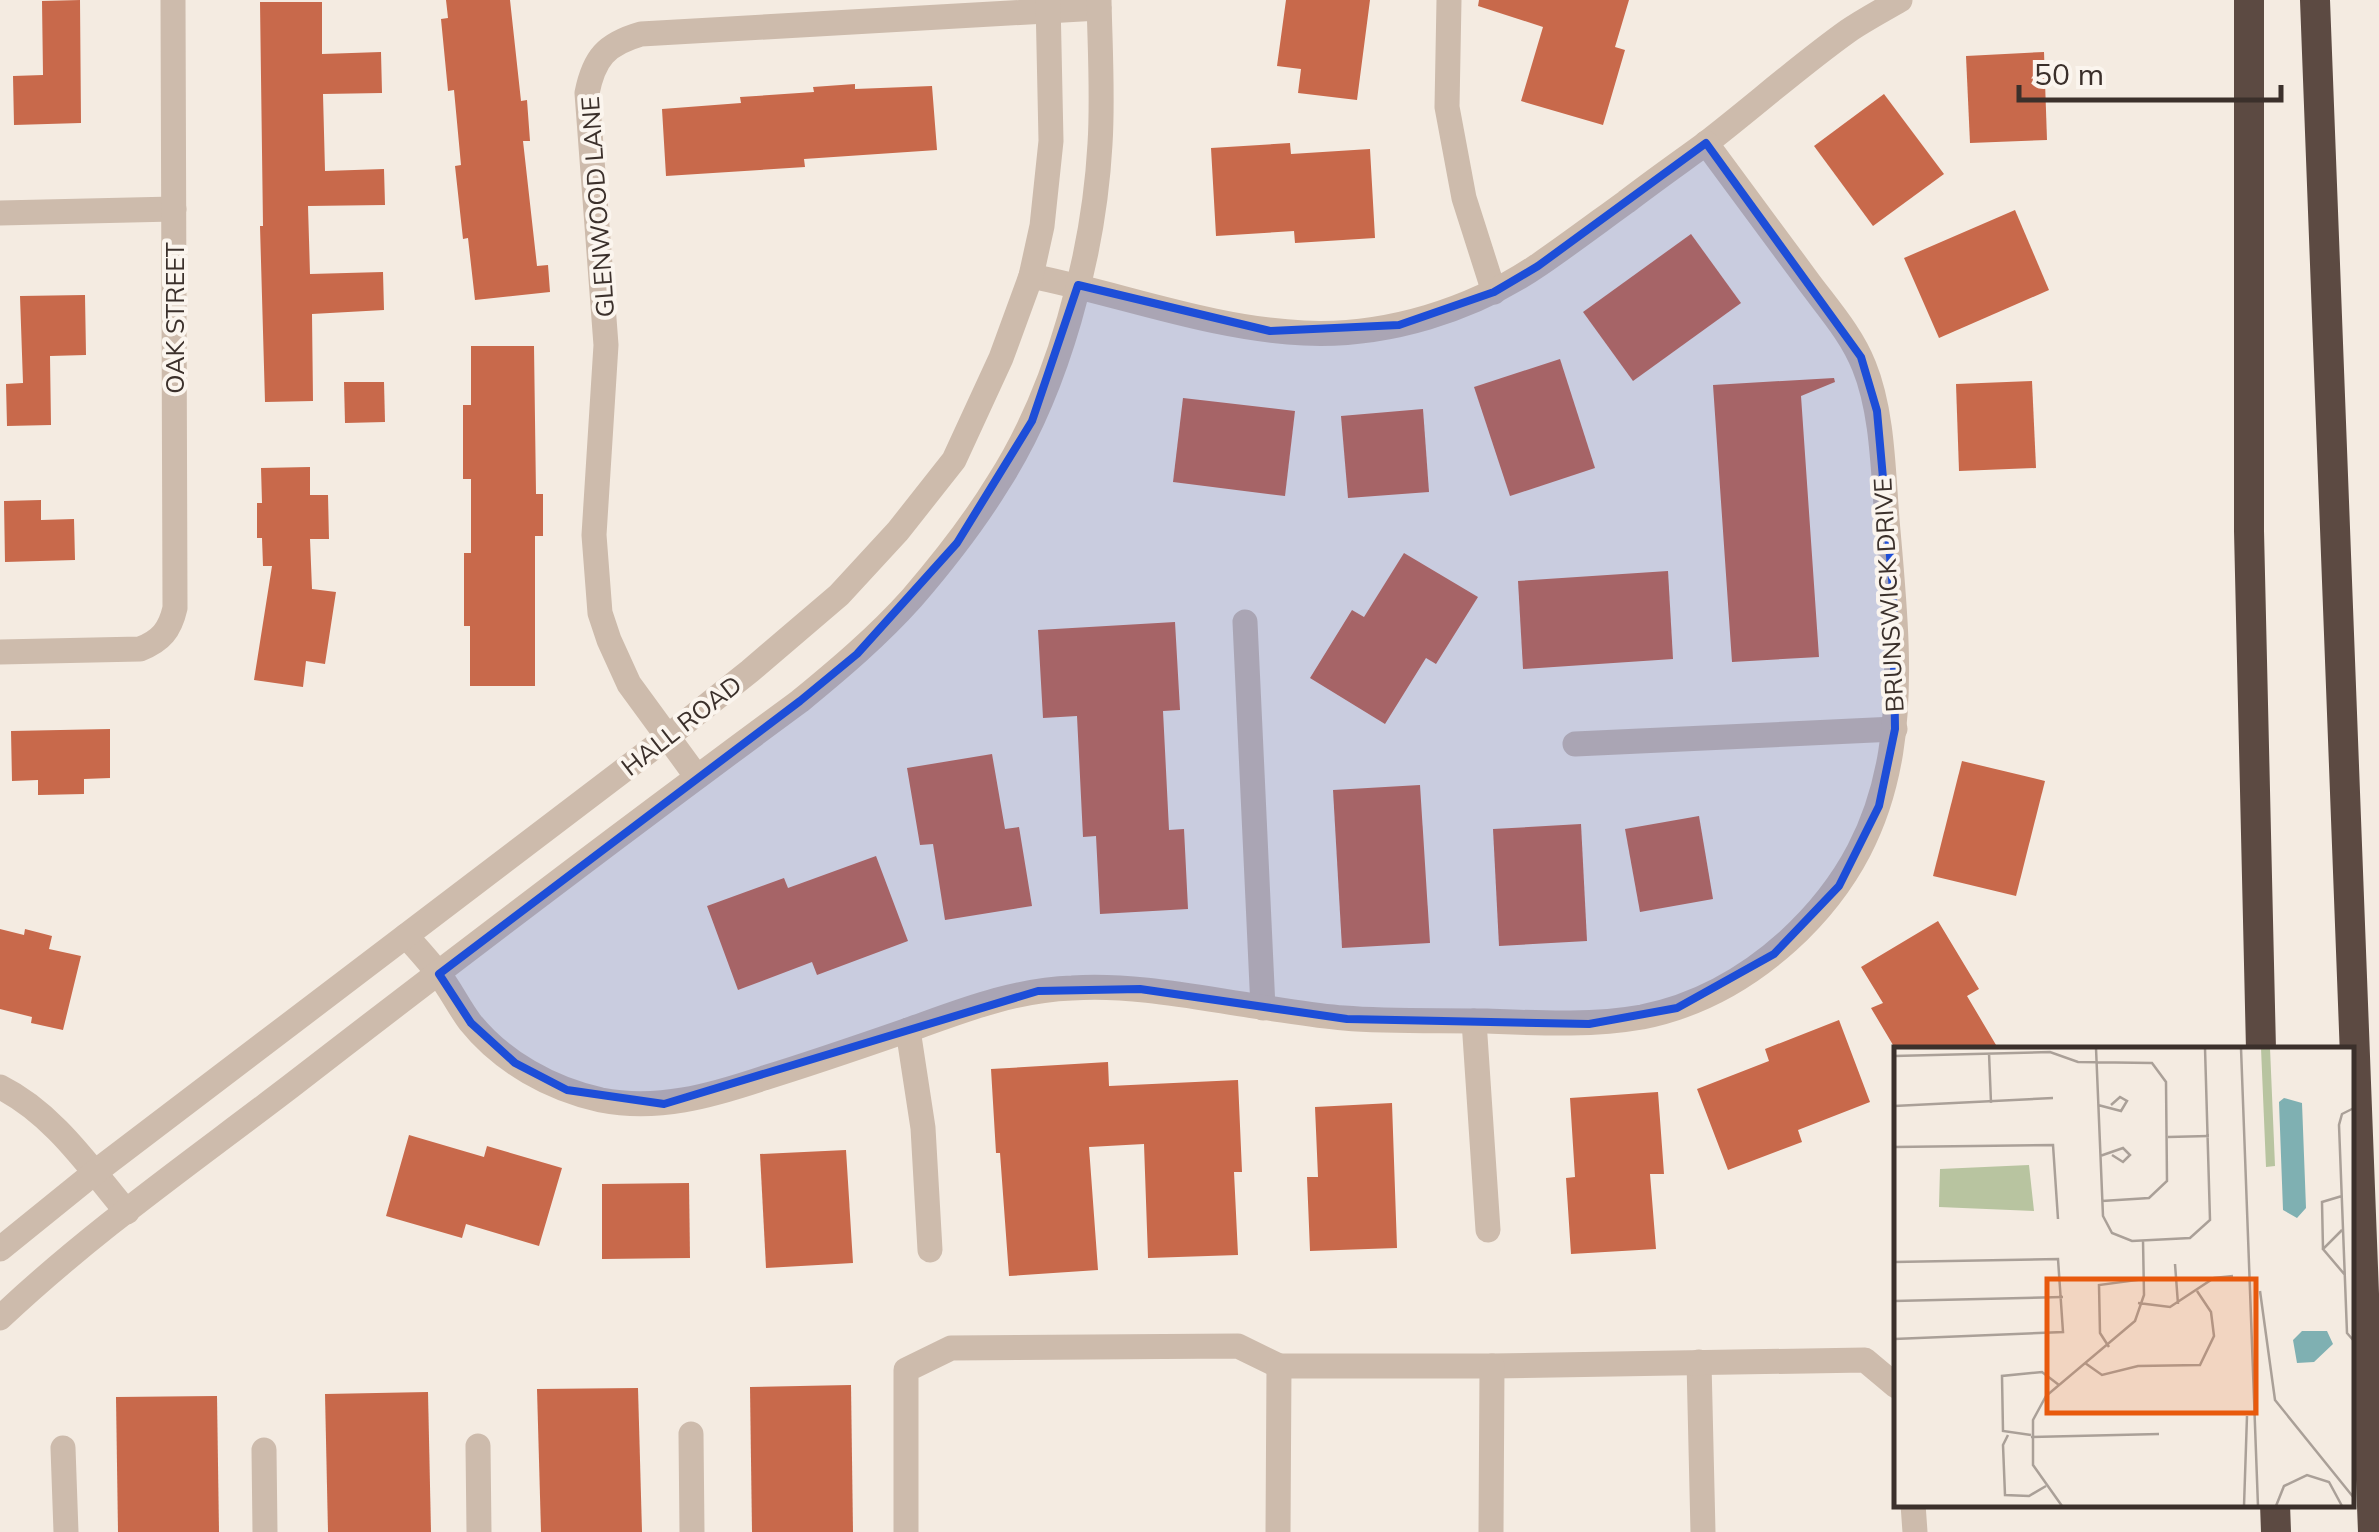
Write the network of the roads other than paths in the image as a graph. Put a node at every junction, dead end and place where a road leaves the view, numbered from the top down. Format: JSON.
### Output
{"nodes":[{"id":1,"x":173,"y":0,"type":"edge"},
{"id":2,"x":1449,"y":0,"type":"edge"},
{"id":3,"x":1900,"y":0,"type":"edge"},
{"id":4,"x":2249,"y":0,"type":"edge"},
{"id":5,"x":2315,"y":0,"type":"edge"},
{"id":6,"x":1099,"y":4,"type":"edge"},
{"id":7,"x":1048,"y":5,"type":"edge"},
{"id":8,"x":1706,"y":144,"type":"junction"},
{"id":9,"x":174,"y":209,"type":"junction"},
{"id":10,"x":0,"y":213,"type":"edge"},
{"id":11,"x":1031,"y":276,"type":"junction"},
{"id":12,"x":1078,"y":285,"type":"junction"},
{"id":13,"x":1494,"y":292,"type":"junction"},
{"id":14,"x":1245,"y":622,"type":"dead end"},
{"id":15,"x":0,"y":652,"type":"edge"},
{"id":16,"x":1895,"y":729,"type":"junction"},
{"id":17,"x":666,"y":738,"type":"junction"},
{"id":18,"x":1576,"y":744,"type":"dead end"},
{"id":19,"x":697,"y":777,"type":"junction"},
{"id":20,"x":406,"y":936,"type":"junction"},
{"id":21,"x":439,"y":974,"type":"junction"},
{"id":22,"x":1263,"y":1008,"type":"junction"},
{"id":23,"x":1474,"y":1021,"type":"junction"},
{"id":24,"x":908,"y":1030,"type":"junction"},
{"id":25,"x":2261,"y":1047,"type":"edge"},
{"id":26,"x":0,"y":1087,"type":"edge"},
{"id":27,"x":94,"y":1173,"type":"junction"},
{"id":28,"x":127,"y":1212,"type":"junction"},
{"id":29,"x":1488,"y":1230,"type":"dead end"},
{"id":30,"x":0,"y":1248,"type":"edge"},
{"id":31,"x":930,"y":1250,"type":"dead end"},
{"id":32,"x":0,"y":1318,"type":"edge"},
{"id":33,"x":1699,"y":1362,"type":"junction"},
{"id":34,"x":1278,"y":1366,"type":"junction"},
{"id":35,"x":1492,"y":1366,"type":"junction"},
{"id":36,"x":1894,"y":1384,"type":"edge"},
{"id":37,"x":691,"y":1434,"type":"dead end"},
{"id":38,"x":478,"y":1446,"type":"dead end"},
{"id":39,"x":64,"y":1448,"type":"dead end"},
{"id":40,"x":264,"y":1450,"type":"dead end"},
{"id":41,"x":1913,"y":1507,"type":"edge"},
{"id":42,"x":2275,"y":1507,"type":"edge"},
{"id":43,"x":66,"y":1532,"type":"edge"},
{"id":44,"x":265,"y":1532,"type":"edge"},
{"id":45,"x":479,"y":1532,"type":"edge"},
{"id":46,"x":692,"y":1532,"type":"edge"},
{"id":47,"x":906,"y":1532,"type":"edge"},
{"id":48,"x":1278,"y":1532,"type":"edge"},
{"id":49,"x":1492,"y":1532,"type":"edge"},
{"id":50,"x":1703,"y":1532,"type":"edge"},
{"id":51,"x":1915,"y":1532,"type":"edge"},
{"id":52,"x":2276,"y":1532,"type":"edge"},
{"id":53,"x":2374,"y":1532,"type":"edge"}],
"edges":[{"from":1,"to":9,"type":"street","name":"OAK STREET"},
{"from":2,"to":13,"type":"street"},
{"from":3,"to":8,"type":"street"},
{"from":4,"to":25,"type":"highway"},
{"from":5,"to":53,"type":"highway"},
{"from":6,"to":7,"type":"street","name":"GLENWOOD LANE"},
{"from":6,"to":12,"type":"street","name":"HALL ROAD"},
{"from":7,"to":11,"type":"street","name":"HALL ROAD"},
{"from":7,"to":17,"type":"street","name":"GLENWOOD LANE"},
{"from":8,"to":13,"type":"street"},
{"from":8,"to":16,"type":"street","name":"BRUNSWICK DRIVE"},
{"from":9,"to":10,"type":"street"},
{"from":9,"to":15,"type":"street","name":"OAK STREET"},
{"from":11,"to":12,"type":"street"},
{"from":11,"to":17,"type":"street","name":"HALL ROAD"},
{"from":12,"to":13,"type":"street"},
{"from":12,"to":19,"type":"street","name":"HALL ROAD"},
{"from":14,"to":22,"type":"street"},
{"from":16,"to":18,"type":"street"},
{"from":16,"to":23,"type":"street","name":"BRUNSWICK DRIVE"},
{"from":17,"to":19,"type":"street","name":"GLENWOOD LANE"},
{"from":17,"to":20,"type":"street","name":"HALL ROAD"},
{"from":19,"to":21,"type":"street","name":"HALL ROAD"},
{"from":20,"to":21,"type":"street"},
{"from":20,"to":27,"type":"street","name":"HALL ROAD"},
{"from":21,"to":24,"type":"street"},
{"from":21,"to":28,"type":"street","name":"HALL ROAD"},
{"from":22,"to":23,"type":"street","name":"BRUNSWICK DRIVE"},
{"from":22,"to":24,"type":"street"},
{"from":23,"to":29,"type":"street"},
{"from":24,"to":31,"type":"street"},
{"from":26,"to":27,"type":"street"},
{"from":27,"to":28,"type":"street"},
{"from":27,"to":30,"type":"street","name":"HALL ROAD"},
{"from":28,"to":32,"type":"street","name":"HALL ROAD"},
{"from":33,"to":35,"type":"street"},
{"from":33,"to":36,"type":"street"},
{"from":33,"to":50,"type":"street"},
{"from":34,"to":35,"type":"street"},
{"from":34,"to":47,"type":"street"},
{"from":34,"to":48,"type":"street"},
{"from":35,"to":49,"type":"street"},
{"from":37,"to":46,"type":"street"},
{"from":38,"to":45,"type":"street"},
{"from":39,"to":43,"type":"street"},
{"from":40,"to":44,"type":"street"},
{"from":41,"to":51,"type":"street"},
{"from":42,"to":52,"type":"highway"}]}
